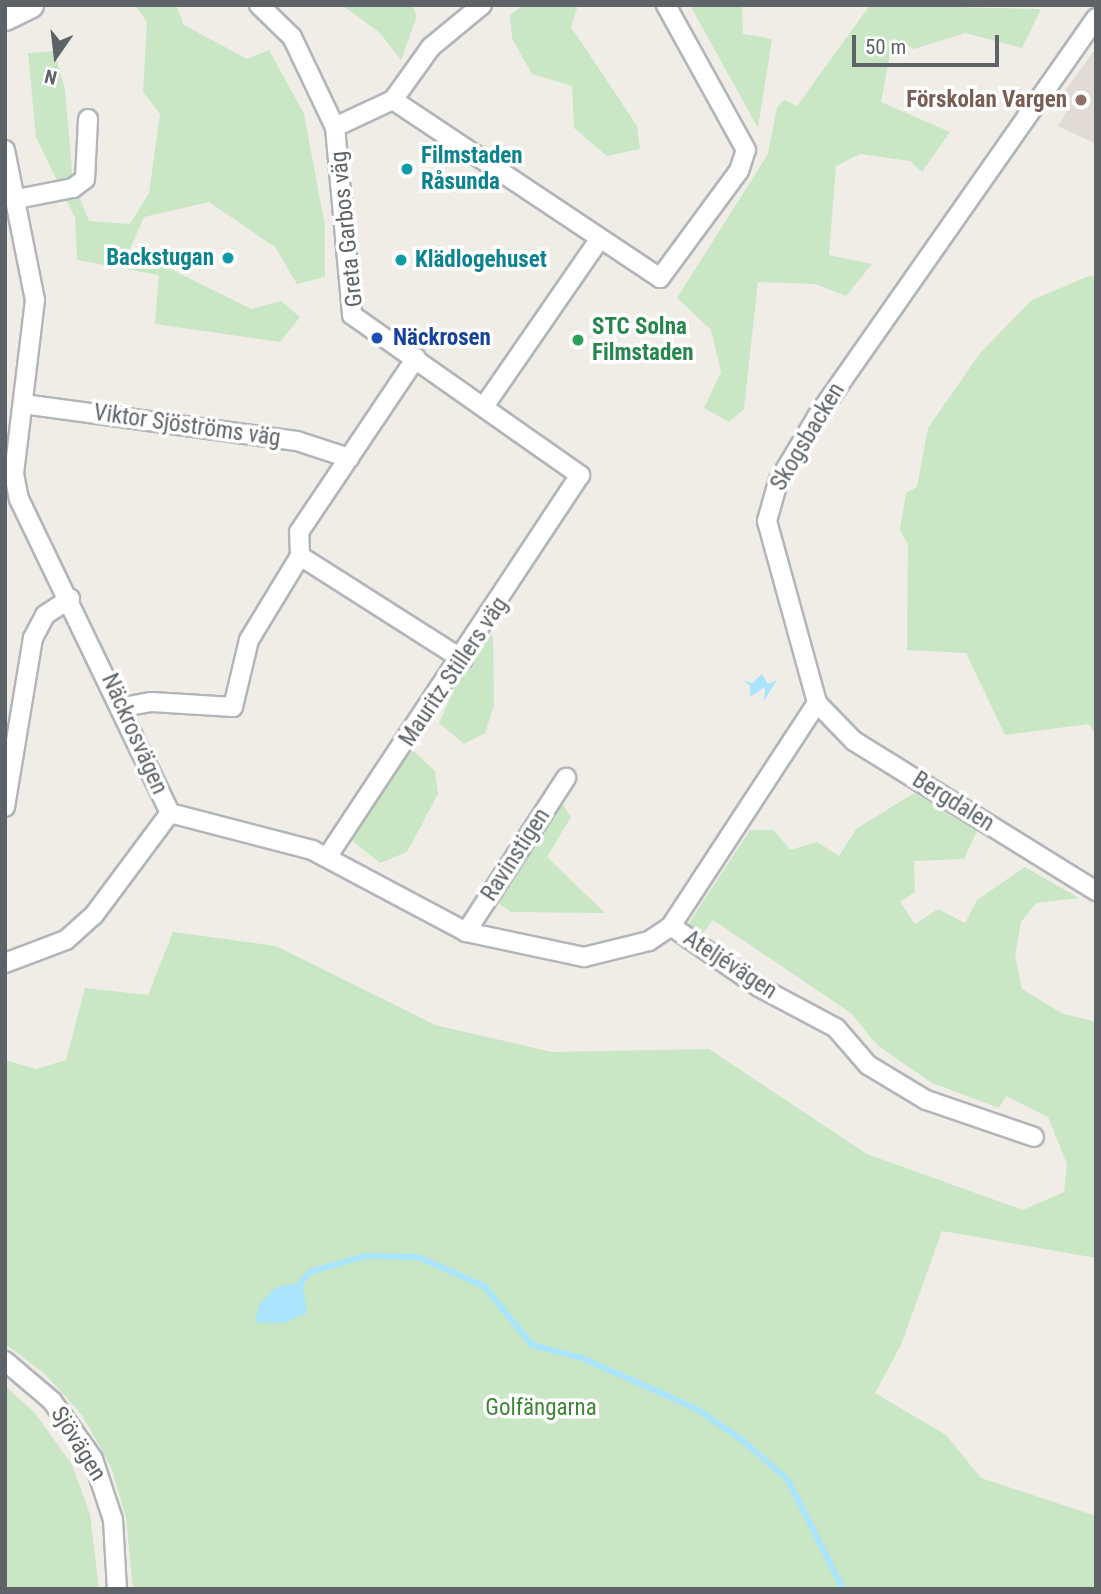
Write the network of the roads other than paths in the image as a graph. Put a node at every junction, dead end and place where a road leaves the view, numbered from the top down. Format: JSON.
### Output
{"nodes":[{"id":1,"x":30,"y":5,"type":"edge"},
{"id":2,"x":259,"y":5,"type":"edge"},
{"id":3,"x":482,"y":5,"type":"edge"},
{"id":4,"x":666,"y":5,"type":"edge"},
{"id":5,"x":5,"y":17,"type":"edge"},
{"id":6,"x":1096,"y":18,"type":"edge"},
{"id":7,"x":393,"y":100,"type":"junction"},
{"id":8,"x":88,"y":119,"type":"dead end"},
{"id":9,"x":335,"y":127,"type":"junction"},
{"id":10,"x":5,"y":150,"type":"edge"},
{"id":11,"x":18,"y":199,"type":"junction"},
{"id":12,"x":598,"y":241,"type":"junction"},
{"id":13,"x":416,"y":358,"type":"junction"},
{"id":14,"x":23,"y":404,"type":"junction"},
{"id":15,"x":485,"y":405,"type":"junction"},
{"id":16,"x":12,"y":434,"type":"edge"},
{"id":17,"x":349,"y":458,"type":"junction"},
{"id":18,"x":577,"y":485,"type":"joint"},
{"id":19,"x":300,"y":556,"type":"junction"},
{"id":20,"x":70,"y":599,"type":"junction"},
{"id":21,"x":463,"y":660,"type":"junction"},
{"id":22,"x":817,"y":704,"type":"junction"},
{"id":23,"x":123,"y":707,"type":"junction"},
{"id":24,"x":566,"y":778,"type":"dead end"},
{"id":25,"x":5,"y":807,"type":"edge"},
{"id":26,"x":170,"y":813,"type":"junction"},
{"id":27,"x":327,"y":857,"type":"junction"},
{"id":28,"x":1096,"y":891,"type":"edge"},
{"id":29,"x":671,"y":926,"type":"junction"},
{"id":30,"x":466,"y":932,"type":"junction"},
{"id":31,"x":5,"y":963,"type":"edge"},
{"id":32,"x":1034,"y":1137,"type":"dead end"},
{"id":33,"x":5,"y":1360,"type":"edge"},
{"id":34,"x":117,"y":1589,"type":"edge"}],
"edges":[{"from":1,"to":5,"type":"street"},
{"from":2,"to":9,"type":"street","name":"Greta Garbos väg"},
{"from":3,"to":7,"type":"street"},
{"from":4,"to":12,"type":"street"},
{"from":6,"to":22,"type":"street","name":"Skogsbacken"},
{"from":7,"to":9,"type":"street"},
{"from":7,"to":12,"type":"street"},
{"from":8,"to":11,"type":"street"},
{"from":9,"to":13,"type":"street","name":"Greta Garbos väg"},
{"from":10,"to":11,"type":"street","name":"Näckrosvägen"},
{"from":11,"to":14,"type":"street","name":"Näckrosvägen"},
{"from":12,"to":15,"type":"street"},
{"from":13,"to":15,"type":"street","name":"Greta Garbos väg"},
{"from":13,"to":17,"type":"street"},
{"from":14,"to":16,"type":"street","name":"Näckrosvägen"},
{"from":14,"to":17,"type":"street","name":"Viktor Sjöströms väg"},
{"from":15,"to":18,"type":"street","name":"Greta Garbos väg"},
{"from":16,"to":20,"type":"street","name":"Näckrosvägen"},
{"from":17,"to":19,"type":"street"},
{"from":18,"to":21,"type":"street","name":"Mauritz Stillers väg"},
{"from":19,"to":21,"type":"street"},
{"from":19,"to":23,"type":"street"},
{"from":20,"to":23,"type":"street","name":"Näckrosvägen"},
{"from":20,"to":25,"type":"street"},
{"from":21,"to":27,"type":"street","name":"Mauritz Stillers väg"},
{"from":22,"to":28,"type":"street","name":"Bergdalen"},
{"from":22,"to":29,"type":"street"},
{"from":23,"to":26,"type":"street","name":"Näckrosvägen"},
{"from":24,"to":30,"type":"street","name":"Ravinstigen"},
{"from":26,"to":27,"type":"street","name":"Ateljévägen"},
{"from":26,"to":31,"type":"street","name":"Näckrosvägen"},
{"from":27,"to":30,"type":"street","name":"Ateljévägen"},
{"from":29,"to":30,"type":"street","name":"Ateljévägen"},
{"from":29,"to":32,"type":"street","name":"Ateljévägen"},
{"from":33,"to":34,"type":"street","name":"Sjövägen"}]}
